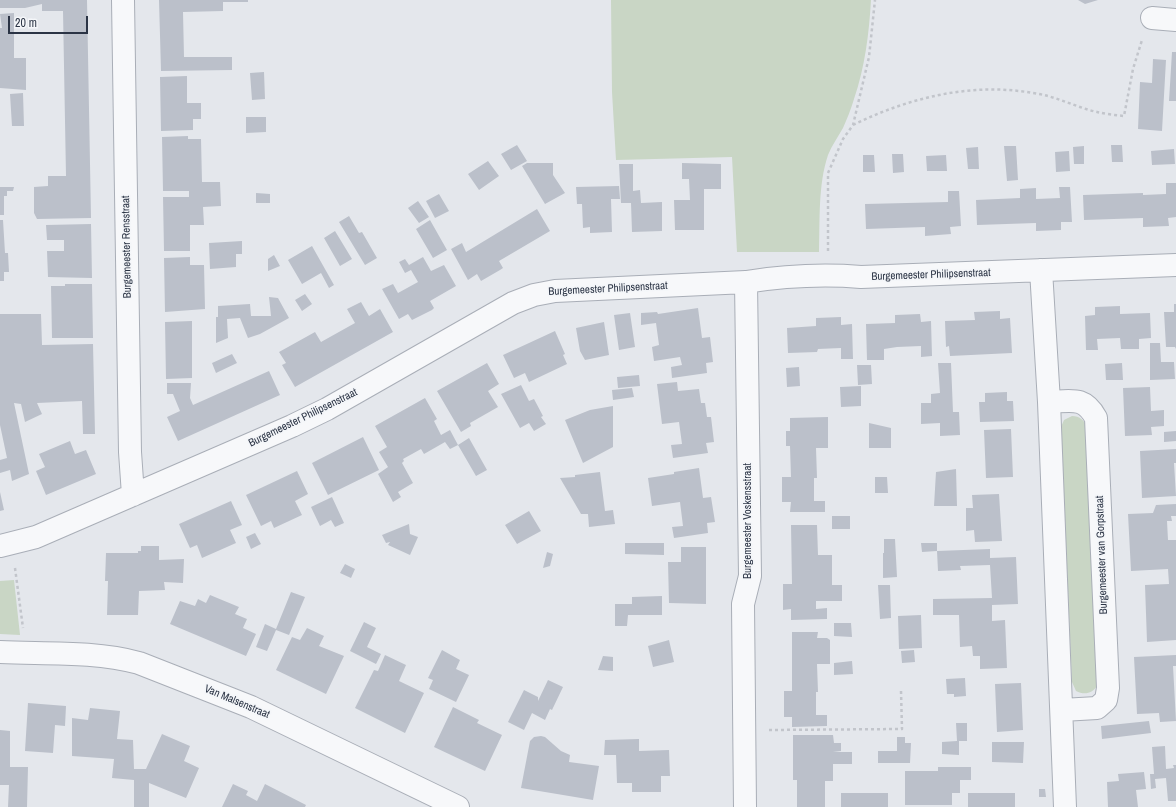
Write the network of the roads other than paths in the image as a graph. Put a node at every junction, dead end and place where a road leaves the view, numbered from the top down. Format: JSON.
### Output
{"nodes":[{"id":1,"x":123,"y":0,"type":"edge"},
{"id":2,"x":1152,"y":18,"type":"road end"},
{"id":3,"x":1176,"y":20,"type":"edge"},
{"id":4,"x":1176,"y":265,"type":"edge"},
{"id":5,"x":1041,"y":270,"type":"junction"},
{"id":6,"x":746,"y":282,"type":"junction"},
{"id":7,"x":1049,"y":402,"type":"junction"},
{"id":8,"x":133,"y":495,"type":"junction"},
{"id":9,"x":6,"y":544,"type":"edge"},
{"id":10,"x":0,"y":652,"type":"edge"},
{"id":11,"x":1062,"y":710,"type":"junction"},
{"id":12,"x":458,"y":807,"type":"edge"},
{"id":13,"x":745,"y":807,"type":"edge"},
{"id":14,"x":1065,"y":807,"type":"edge"}],
"edges":[{"from":1,"to":8,"type":"street","name":"Burgemeester Rensstraat"},
{"from":2,"to":3,"type":"street"},
{"from":4,"to":5,"type":"street","name":"Burgemeester Philipsenstraat"},
{"from":5,"to":6,"type":"street","name":"Burgemeester Philipsenstraat"},
{"from":5,"to":7,"type":"street"},
{"from":6,"to":8,"type":"street","name":"Burgemeester Philipsenstraat"},
{"from":6,"to":13,"type":"street","name":"Burgemeester Voskensstraat"},
{"from":7,"to":11,"type":"street"},
{"from":7,"to":11,"type":"street","name":"Burgemeester van Gorpstraat"},
{"from":8,"to":9,"type":"street","name":"Burgemeester Philipsenstraat"},
{"from":10,"to":12,"type":"street","name":"Van Malsenstraat"},
{"from":11,"to":14,"type":"street"}]}
